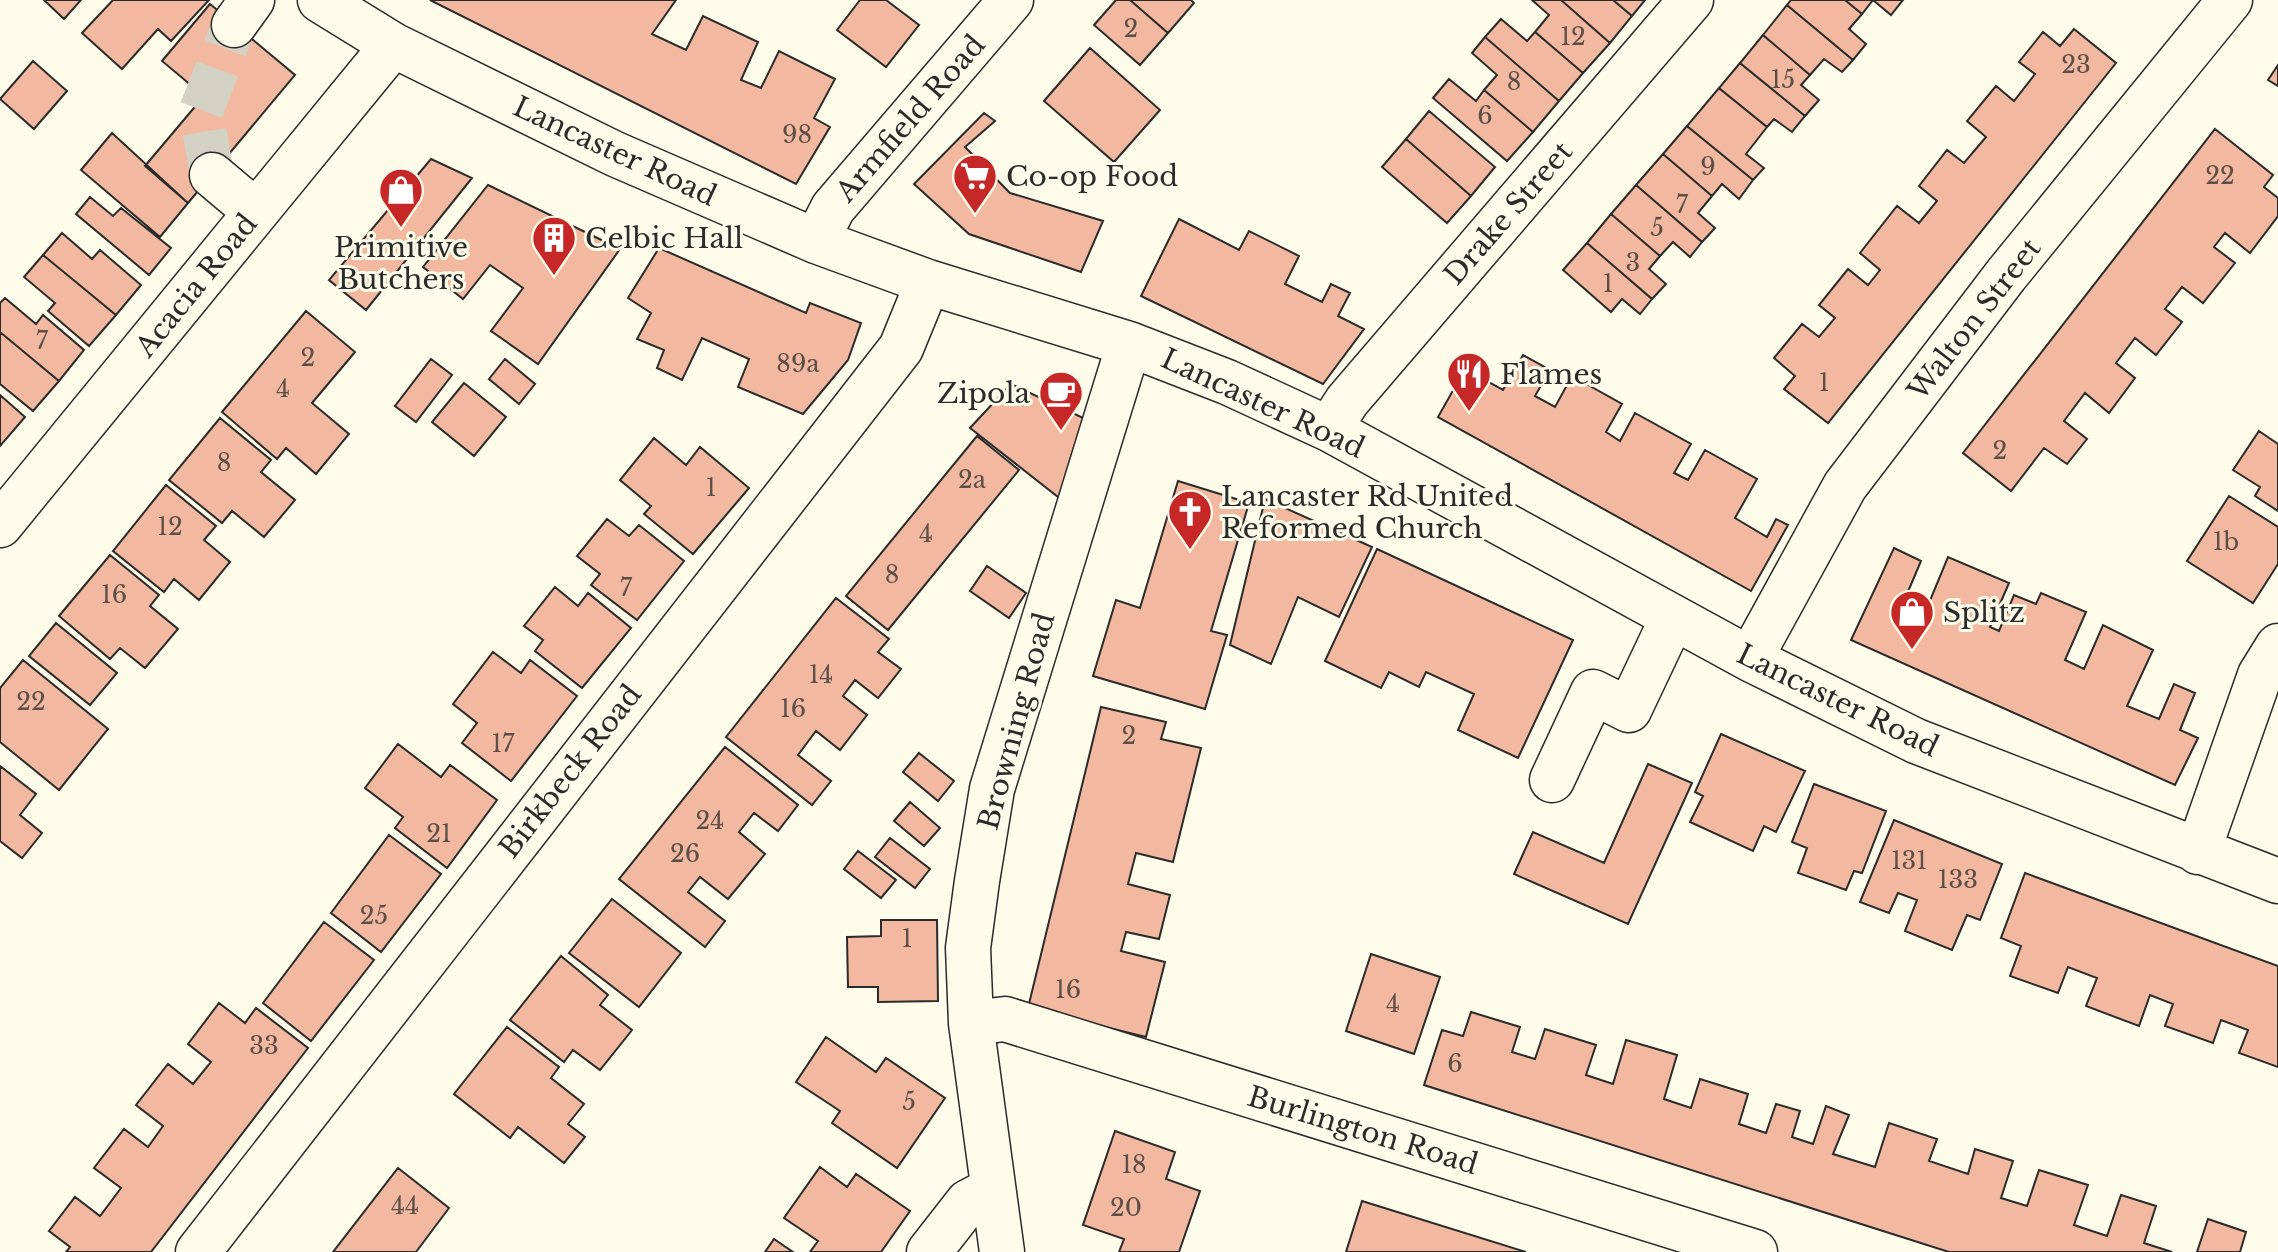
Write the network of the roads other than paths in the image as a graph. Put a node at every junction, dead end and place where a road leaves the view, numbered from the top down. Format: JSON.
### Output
{"nodes":[{"id":1,"x":320,"y":0,"type":"edge"},
{"id":2,"x":1011,"y":0,"type":"edge"},
{"id":3,"x":1691,"y":0,"type":"edge"},
{"id":4,"x":2230,"y":0,"type":"edge"},
{"id":5,"x":393,"y":45,"type":"junction"},
{"id":6,"x":212,"y":175,"type":"tunnel mouth"},
{"id":7,"x":256,"y":212,"type":"junction"},
{"id":8,"x":816,"y":241,"type":"junction"},
{"id":9,"x":928,"y":282,"type":"junction"},
{"id":10,"x":1129,"y":344,"type":"junction"},
{"id":11,"x":1329,"y":429,"type":"junction"},
{"id":12,"x":0,"y":525,"type":"edge"},
{"id":13,"x":1673,"y":617,"type":"junction"},
{"id":14,"x":2278,"y":646,"type":"edge"},
{"id":15,"x":1750,"y":659,"type":"junction"},
{"id":16,"x":1552,"y":780,"type":"dead end"},
{"id":17,"x":2198,"y":852,"type":"junction"},
{"id":18,"x":2278,"y":881,"type":"edge"},
{"id":19,"x":971,"y":1023,"type":"junction"},
{"id":20,"x":993,"y":1189,"type":"junction"},
{"id":21,"x":198,"y":1252,"type":"edge"},
{"id":22,"x":929,"y":1252,"type":"edge"},
{"id":23,"x":1002,"y":1252,"type":"edge"},
{"id":24,"x":1755,"y":1252,"type":"edge"}],
"edges":[{"from":1,"to":5,"type":"street","name":"Lancaster Road"},
{"from":2,"to":8,"type":"street","name":"Armfield Road"},
{"from":3,"to":11,"type":"street","name":"Drake Street"},
{"from":4,"to":15,"type":"street","name":"Walton Street"},
{"from":5,"to":7,"type":"street","name":"Acacia Road"},
{"from":5,"to":8,"type":"street","name":"Lancaster Road"},
{"from":6,"to":7,"type":"street"},
{"from":7,"to":12,"type":"street","name":"Acacia Road"},
{"from":8,"to":9,"type":"street","name":"Lancaster Road"},
{"from":9,"to":10,"type":"street","name":"Lancaster Road"},
{"from":9,"to":21,"type":"street","name":"Birkbeck Road"},
{"from":10,"to":11,"type":"street","name":"Lancaster Road"},
{"from":10,"to":19,"type":"street","name":"Browning Road"},
{"from":11,"to":13,"type":"street","name":"Lancaster Road"},
{"from":13,"to":15,"type":"street","name":"Lancaster Road"},
{"from":13,"to":16,"type":"street"},
{"from":14,"to":17,"type":"street"},
{"from":15,"to":17,"type":"street","name":"Lancaster Road"},
{"from":17,"to":18,"type":"street","name":"Lancaster Road"},
{"from":19,"to":20,"type":"street","name":"Browning Road"},
{"from":19,"to":24,"type":"street","name":"Burlington Road"},
{"from":20,"to":22,"type":"street"},
{"from":20,"to":23,"type":"street","name":"Browning Road"}]}
